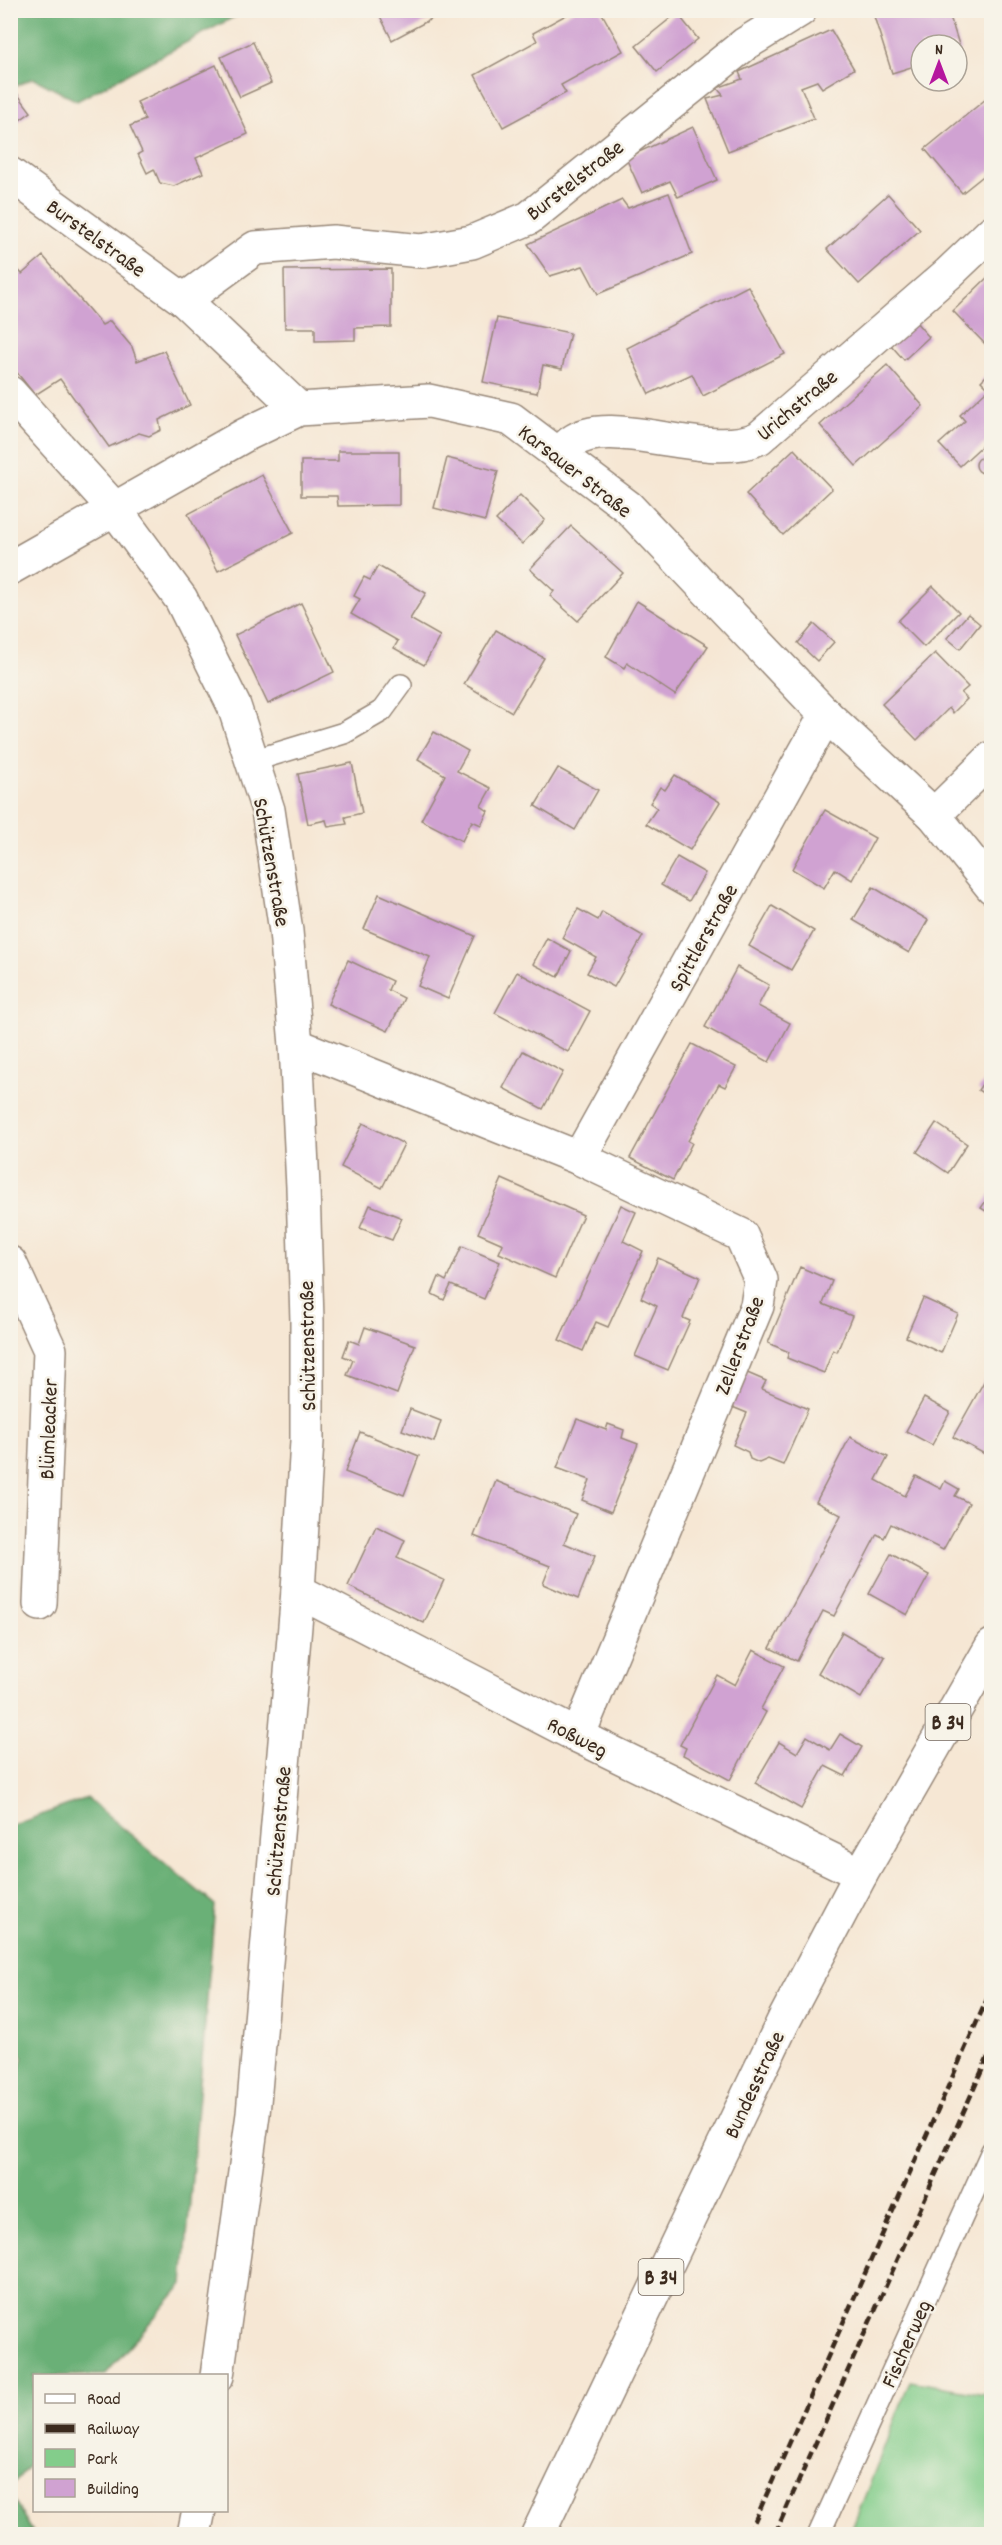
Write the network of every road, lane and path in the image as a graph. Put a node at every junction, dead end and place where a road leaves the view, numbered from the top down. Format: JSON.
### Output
{"nodes":[{"id":1,"x":800,"y":10,"type":"edge"},
{"id":2,"x":10,"y":174,"type":"edge"},
{"id":3,"x":992,"y":232,"type":"edge"},
{"id":4,"x":184,"y":300,"type":"junction"},
{"id":5,"x":10,"y":393,"type":"edge"},
{"id":6,"x":299,"y":409,"type":"junction"},
{"id":7,"x":559,"y":456,"type":"junction"},
{"id":8,"x":114,"y":508,"type":"junction"},
{"id":9,"x":10,"y":568,"type":"edge"},
{"id":10,"x":400,"y":685,"type":"dead end"},
{"id":11,"x":826,"y":715,"type":"junction"},
{"id":12,"x":992,"y":758,"type":"edge"},
{"id":13,"x":252,"y":761,"type":"junction"},
{"id":14,"x":934,"y":815,"type":"junction"},
{"id":15,"x":992,"y":887,"type":"edge"},
{"id":16,"x":296,"y":1045,"type":"junction"},
{"id":17,"x":579,"y":1158,"type":"junction"},
{"id":18,"x":10,"y":1263,"type":"edge"},
{"id":19,"x":298,"y":1591,"type":"junction"},
{"id":20,"x":40,"y":1604,"type":"dead end"},
{"id":21,"x":992,"y":1647,"type":"edge"},
{"id":22,"x":578,"y":1736,"type":"junction"},
{"id":23,"x":861,"y":1874,"type":"junction"},
{"id":24,"x":992,"y":2151,"type":"edge"},
{"id":25,"x":218,"y":2374,"type":"edge"},
{"id":26,"x":199,"y":2512,"type":"edge"},
{"id":27,"x":194,"y":2535,"type":"edge"},
{"id":28,"x":538,"y":2535,"type":"edge"},
{"id":29,"x":819,"y":2535,"type":"edge"}],
"edges":[{"from":1,"to":4,"type":"street","name":"Burstelstraße"},
{"from":2,"to":4,"type":"street","name":"Burstelstraße"},
{"from":3,"to":7,"type":"street","name":"Urichstraße"},
{"from":4,"to":6,"type":"street","name":"Burstelstraße"},
{"from":5,"to":8,"type":"street","name":"Schützenstraße"},
{"from":6,"to":7,"type":"street","name":"Karsauer Straße"},
{"from":6,"to":8,"type":"street","name":"Karsauer Straße"},
{"from":7,"to":11,"type":"street","name":"Karsauer Straße"},
{"from":8,"to":9,"type":"street","name":"Karsauer Straße"},
{"from":8,"to":13,"type":"street","name":"Schützenstraße"},
{"from":10,"to":13,"type":"lane"},
{"from":11,"to":14,"type":"street","name":"Karsauer Straße"},
{"from":11,"to":17,"type":"street","name":"Spittlerstraße"},
{"from":12,"to":14,"type":"street"},
{"from":13,"to":16,"type":"street","name":"Schützenstraße"},
{"from":14,"to":15,"type":"street","name":"Karsauer Straße"},
{"from":16,"to":17,"type":"street","name":"Zellerstraße"},
{"from":16,"to":19,"type":"street","name":"Schützenstraße"},
{"from":17,"to":22,"type":"street","name":"Zellerstraße"},
{"from":18,"to":20,"type":"street","name":"Blümleacker"},
{"from":19,"to":22,"type":"street","name":"Roßweg"},
{"from":19,"to":25,"type":"street","name":"Schützenstraße"},
{"from":21,"to":23,"type":"street","name":"Bundesstraße","number":"B 34"},
{"from":22,"to":23,"type":"street","name":"Roßweg"},
{"from":23,"to":28,"type":"street","name":"Bundesstraße","number":"B 34"},
{"from":24,"to":29,"type":"lane","name":"Fischerweg"},
{"from":26,"to":27,"type":"street"}]}
